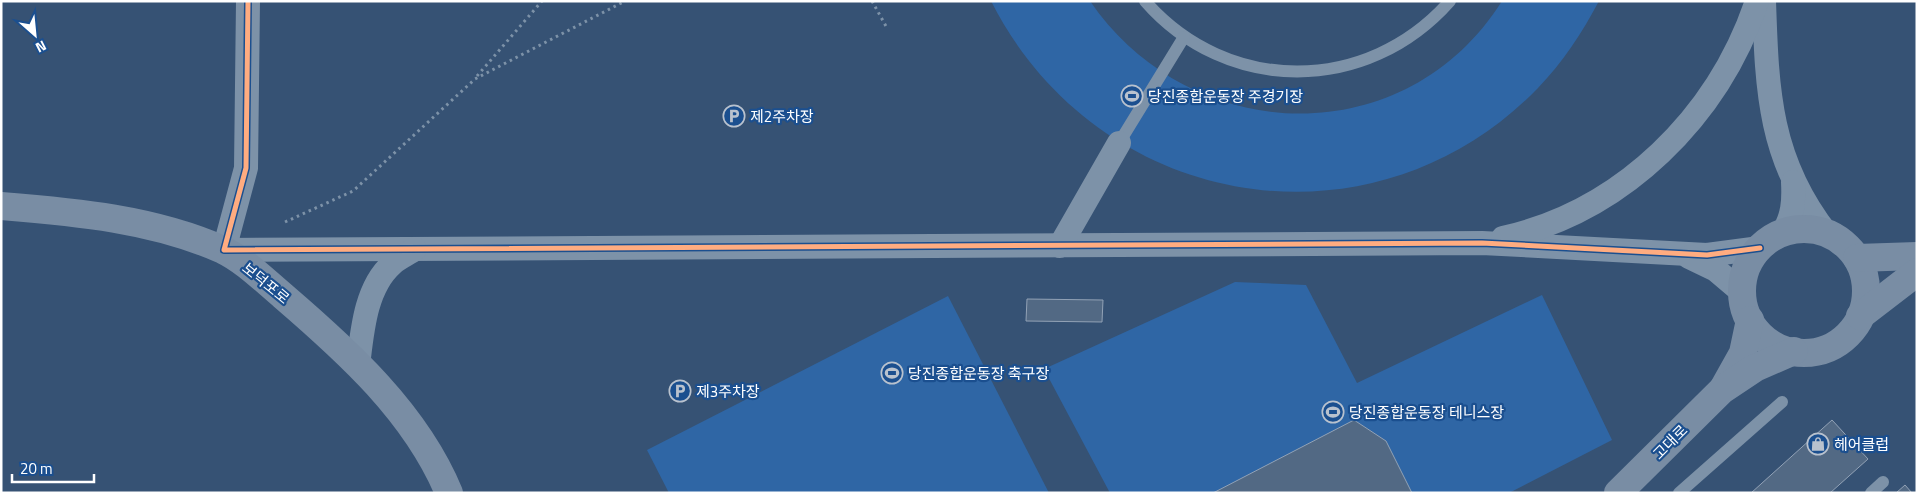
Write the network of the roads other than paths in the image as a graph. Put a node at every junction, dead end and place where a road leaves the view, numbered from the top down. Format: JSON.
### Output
{"nodes":[{"id":1,"x":248,"y":1,"type":"edge"},
{"id":2,"x":1145,"y":1,"type":"edge"},
{"id":3,"x":1450,"y":1,"type":"edge"},
{"id":4,"x":1757,"y":1,"type":"edge"},
{"id":5,"x":1764,"y":1,"type":"edge"},
{"id":6,"x":1184,"y":37,"type":"junction"},
{"id":7,"x":1119,"y":143,"type":"joint"},
{"id":8,"x":1793,"y":182,"type":"junction"},
{"id":9,"x":1,"y":206,"type":"edge"},
{"id":10,"x":1783,"y":233,"type":"junction"},
{"id":11,"x":1828,"y":234,"type":"junction"},
{"id":12,"x":1482,"y":243,"type":"junction"},
{"id":13,"x":1060,"y":246,"type":"junction"},
{"id":14,"x":1760,"y":248,"type":"junction"},
{"id":15,"x":415,"y":249,"type":"junction"},
{"id":16,"x":224,"y":250,"type":"junction"},
{"id":17,"x":1678,"y":253,"type":"junction"},
{"id":18,"x":1917,"y":256,"type":"edge"},
{"id":19,"x":1857,"y":258,"type":"junction"},
{"id":20,"x":1917,"y":272,"type":"edge"},
{"id":21,"x":1742,"y":292,"type":"junction"},
{"id":22,"x":1860,"y":316,"type":"junction"},
{"id":23,"x":1750,"y":320,"type":"junction"},
{"id":24,"x":1794,"y":351,"type":"junction"},
{"id":25,"x":358,"y":366,"type":"junction"},
{"id":26,"x":1722,"y":390,"type":"junction"},
{"id":27,"x":1782,"y":402,"type":"dead end"},
{"id":28,"x":1883,"y":482,"type":"dead end"},
{"id":29,"x":449,"y":493,"type":"edge"},
{"id":30,"x":1618,"y":493,"type":"edge"},
{"id":31,"x":1679,"y":493,"type":"edge"},
{"id":32,"x":1871,"y":493,"type":"edge"}],
"edges":[{"from":1,"to":16,"type":"street"},
{"from":2,"to":6,"type":"lane"},
{"from":3,"to":6,"type":"lane"},
{"from":4,"to":12,"type":"street"},
{"from":5,"to":8,"type":"street"},
{"from":6,"to":7,"type":"lane"},
{"from":7,"to":13,"type":"street"},
{"from":8,"to":10,"type":"street"},
{"from":8,"to":11,"type":"street"},
{"from":9,"to":16,"type":"street","name":"보덕포로"},
{"from":10,"to":11,"type":"street"},
{"from":10,"to":14,"type":"street"},
{"from":11,"to":19,"type":"street"},
{"from":12,"to":13,"type":"street"},
{"from":12,"to":17,"type":"street"},
{"from":13,"to":15,"type":"street"},
{"from":14,"to":17,"type":"street"},
{"from":14,"to":21,"type":"street"},
{"from":15,"to":16,"type":"street"},
{"from":15,"to":25,"type":"street"},
{"from":16,"to":25,"type":"street","name":"보덕포로"},
{"from":17,"to":21,"type":"street"},
{"from":18,"to":19,"type":"street"},
{"from":19,"to":22,"type":"street"},
{"from":20,"to":22,"type":"street"},
{"from":21,"to":23,"type":"street"},
{"from":22,"to":24,"type":"street"},
{"from":23,"to":24,"type":"street"},
{"from":23,"to":26,"type":"street"},
{"from":24,"to":26,"type":"street"},
{"from":25,"to":29,"type":"street","name":"보덕포로"},
{"from":26,"to":30,"type":"street","name":"고대로"},
{"from":27,"to":31,"type":"lane"},
{"from":28,"to":32,"type":"lane"}]}
